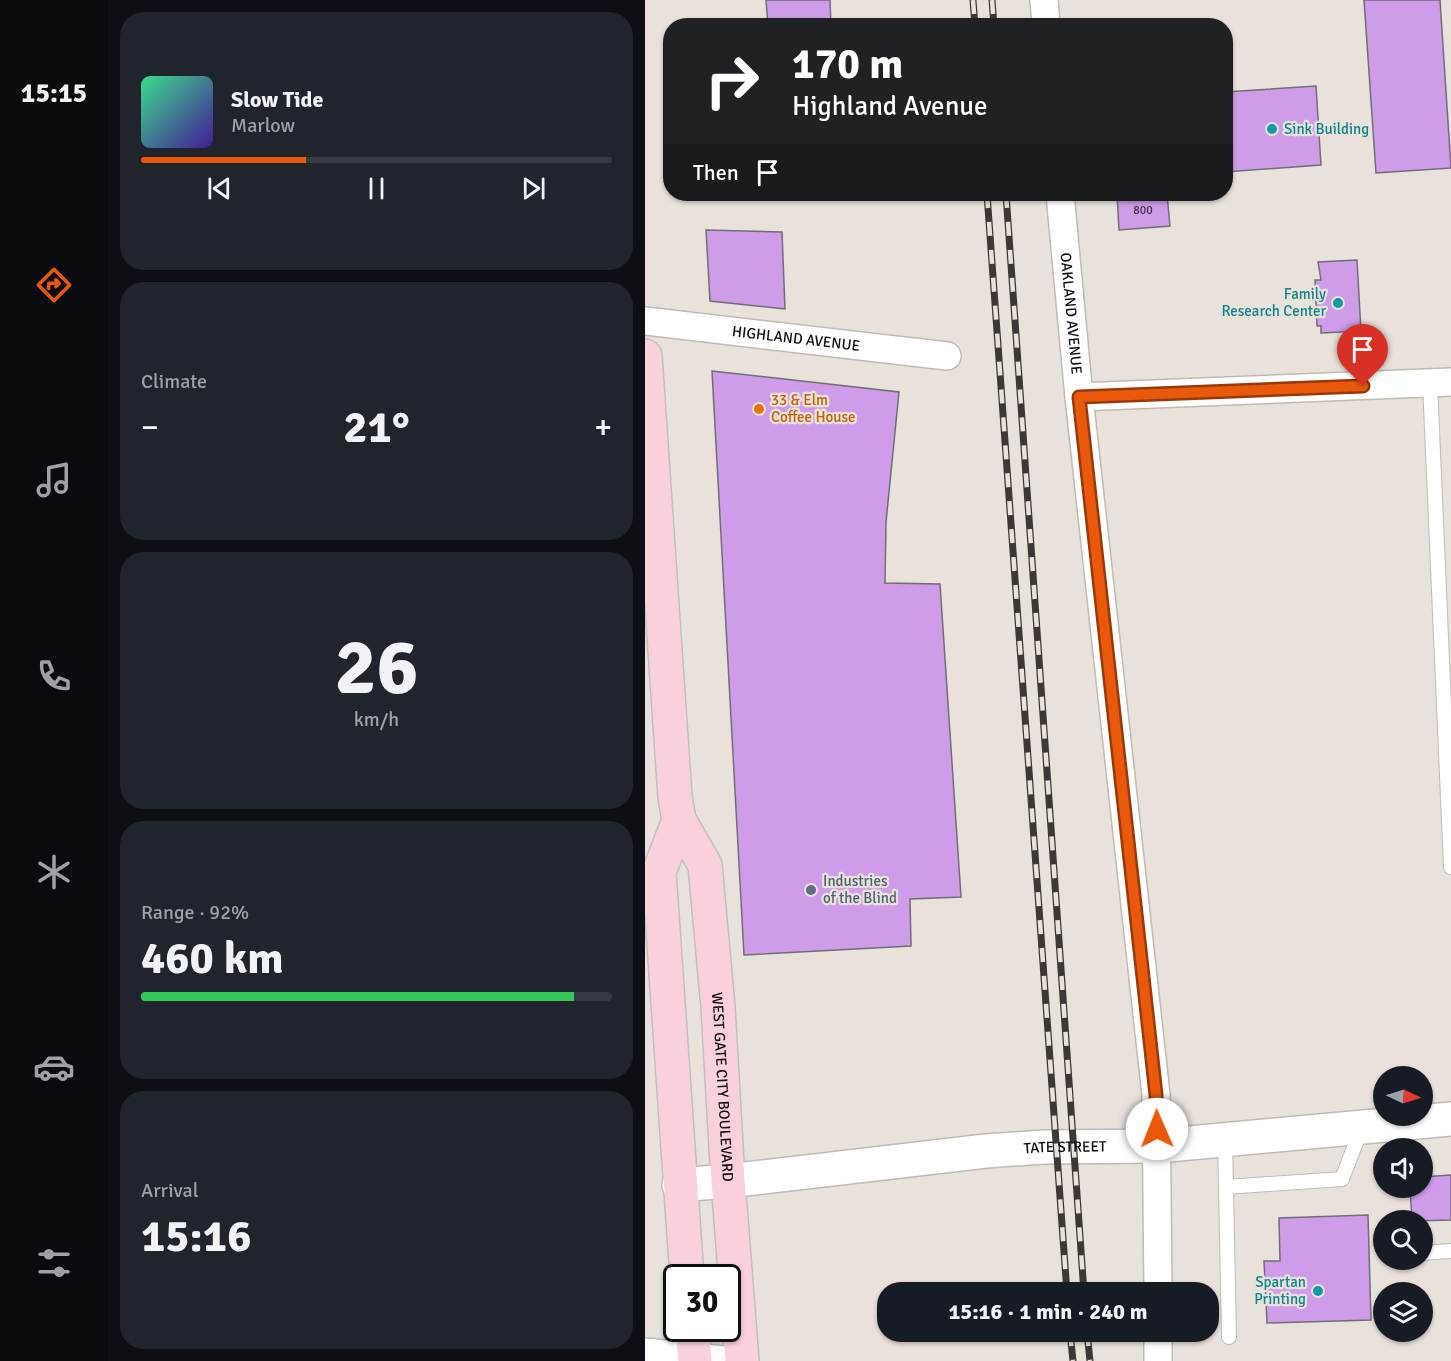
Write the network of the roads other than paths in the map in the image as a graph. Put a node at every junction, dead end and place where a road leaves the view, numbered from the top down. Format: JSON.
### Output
{"nodes":[{"id":1,"x":1044,"y":0,"type":"edge"},
{"id":2,"x":1045,"y":18,"type":"edge"},
{"id":3,"x":1061,"y":201,"type":"edge"},
{"id":4,"x":645,"y":321,"type":"edge"},
{"id":5,"x":645,"y":356,"type":"edge"},
{"id":6,"x":947,"y":356,"type":"dead end"},
{"id":7,"x":1441,"y":382,"type":"edge"},
{"id":8,"x":1079,"y":397,"type":"junction"},
{"id":9,"x":679,"y":820,"type":"junction"},
{"id":10,"x":1451,"y":867,"type":"edge"},
{"id":11,"x":1451,"y":1119,"type":"edge"},
{"id":12,"x":1225,"y":1140,"type":"junction"},
{"id":13,"x":1357,"y":1141,"type":"junction"},
{"id":14,"x":1157,"y":1146,"type":"junction"},
{"id":15,"x":728,"y":1181,"type":"junction"},
{"id":16,"x":679,"y":1185,"type":"junction"},
{"id":17,"x":1226,"y":1187,"type":"junction"},
{"id":18,"x":1451,"y":1251,"type":"edge"},
{"id":19,"x":1433,"y":1252,"type":"edge"},
{"id":20,"x":686,"y":1264,"type":"edge"},
{"id":21,"x":1158,"y":1282,"type":"edge"},
{"id":22,"x":1229,"y":1336,"type":"dead end"},
{"id":23,"x":1158,"y":1342,"type":"edge"},
{"id":24,"x":694,"y":1349,"type":"edge"},
{"id":25,"x":645,"y":1352,"type":"edge"},
{"id":26,"x":733,"y":1361,"type":"edge"},
{"id":27,"x":742,"y":1361,"type":"edge"},
{"id":28,"x":1158,"y":1361,"type":"edge"}],
"edges":[{"from":1,"to":2,"type":"street"},
{"from":3,"to":8,"type":"street","name":"OAKLAND AVENUE"},
{"from":4,"to":6,"type":"street","name":"HIGHLAND AVENUE"},
{"from":5,"to":9,"type":"main road","name":"WEST GATE CITY BOULEVARD"},
{"from":7,"to":8,"type":"street"},
{"from":7,"to":10,"type":"lane"},
{"from":8,"to":14,"type":"street","name":"OAKLAND AVENUE"},
{"from":9,"to":15,"type":"main road","name":"WEST GATE CITY BOULEVARD"},
{"from":9,"to":16,"type":"main road","name":"WEST GATE CITY BOULEVARD"},
{"from":11,"to":13,"type":"street","name":"TATE STREET"},
{"from":12,"to":13,"type":"street","name":"TATE STREET"},
{"from":12,"to":14,"type":"street","name":"TATE STREET"},
{"from":12,"to":17,"type":"lane"},
{"from":13,"to":17,"type":"lane"},
{"from":14,"to":15,"type":"street","name":"TATE STREET"},
{"from":14,"to":21,"type":"street","name":"OAKLAND AVENUE"},
{"from":15,"to":16,"type":"street","name":"TATE STREET"},
{"from":15,"to":27,"type":"main road","name":"WEST GATE CITY BOULEVARD"},
{"from":16,"to":20,"type":"main road","name":"WEST GATE CITY BOULEVARD"},
{"from":17,"to":22,"type":"lane"},
{"from":18,"to":19,"type":"lane"},
{"from":23,"to":28,"type":"street"},
{"from":24,"to":25,"type":"street"},
{"from":24,"to":26,"type":"street"}]}
